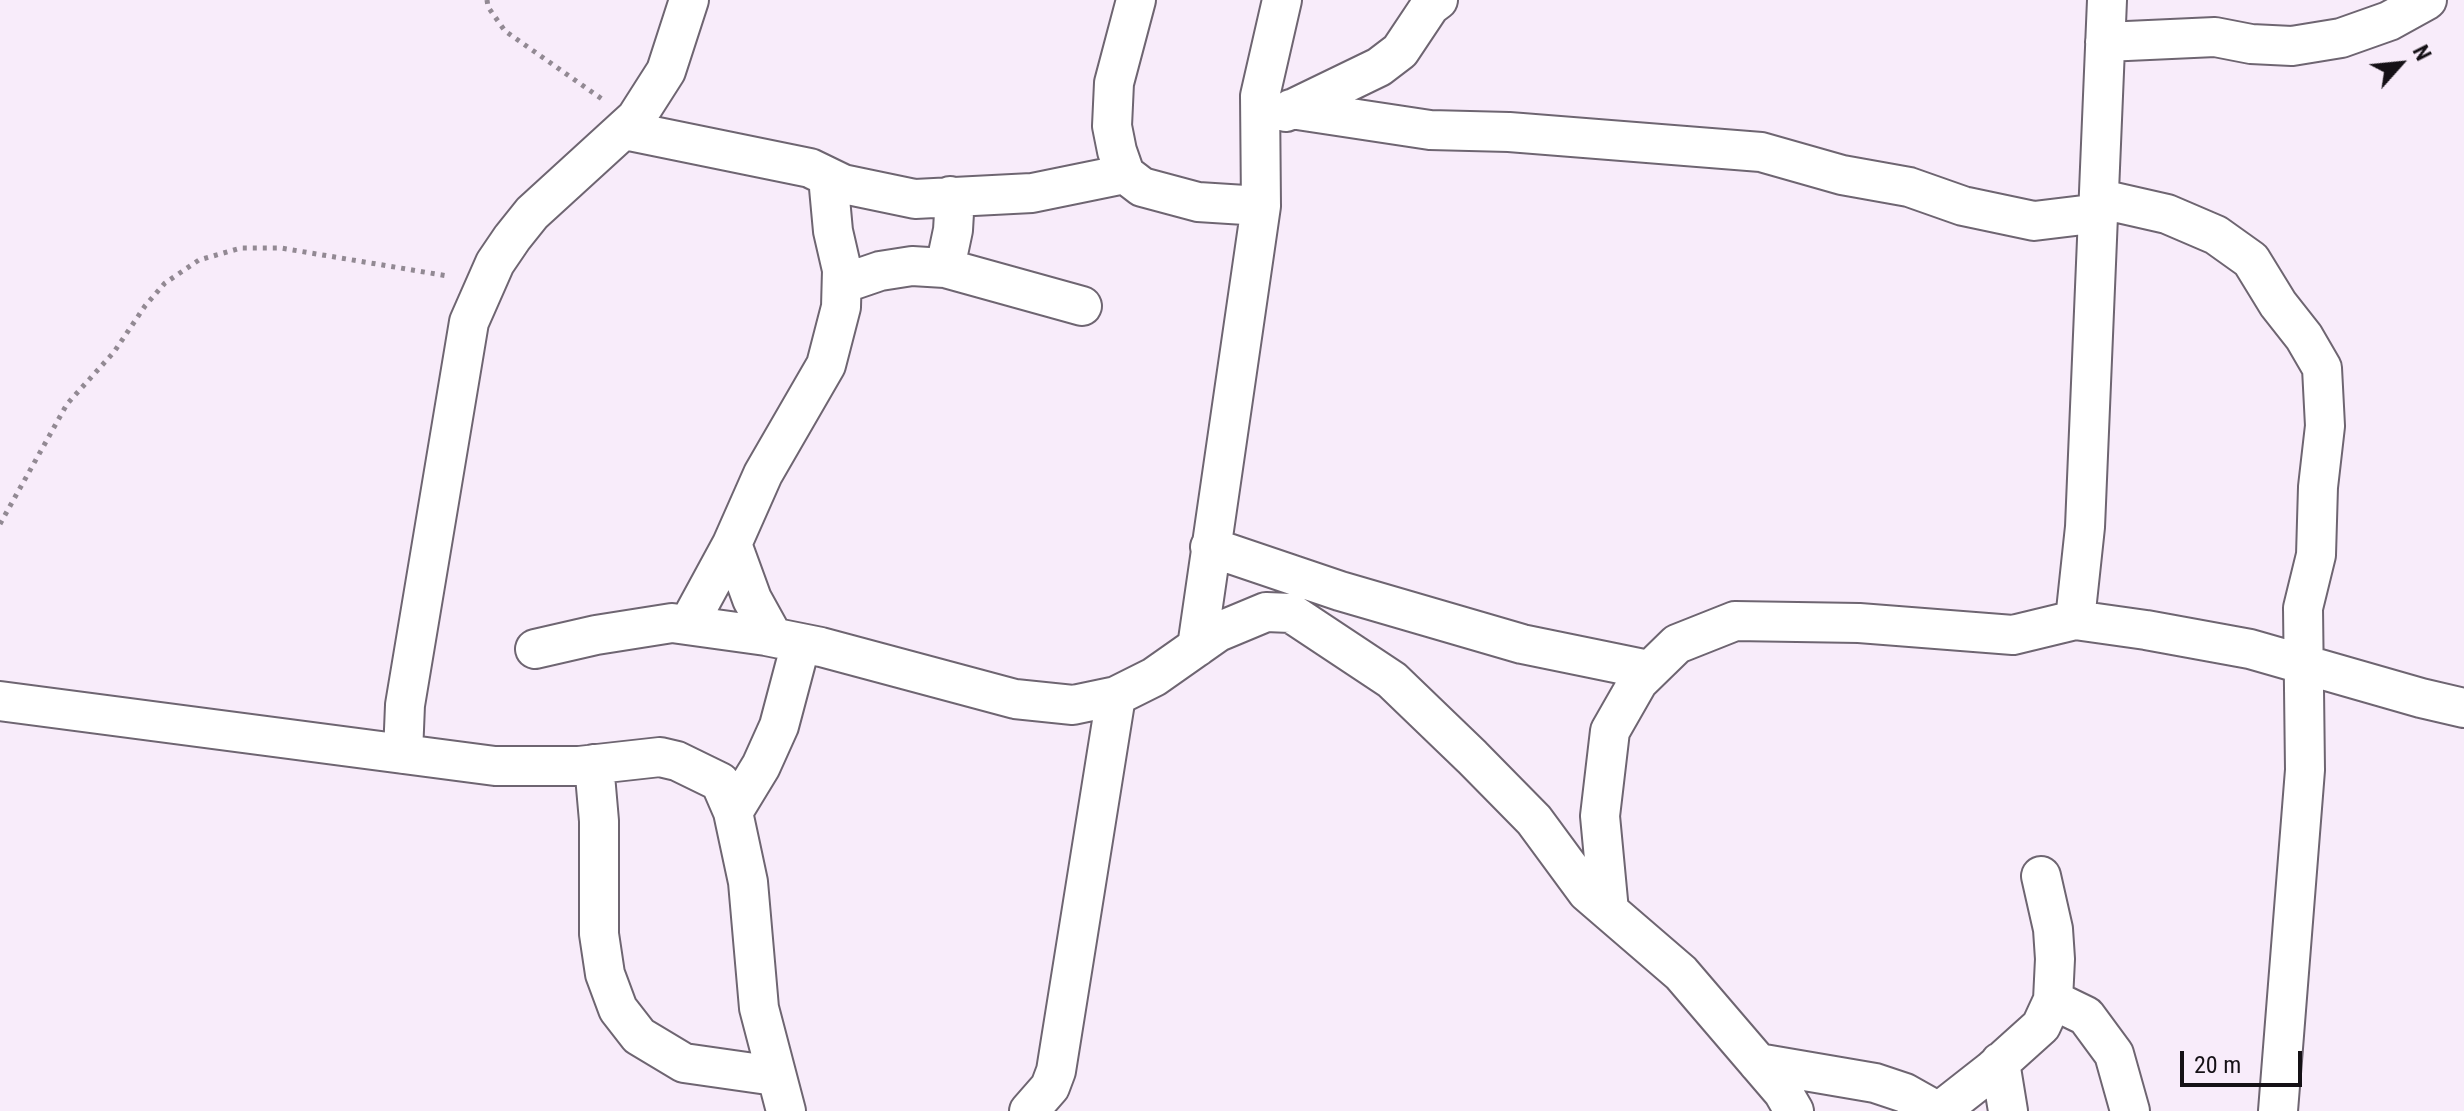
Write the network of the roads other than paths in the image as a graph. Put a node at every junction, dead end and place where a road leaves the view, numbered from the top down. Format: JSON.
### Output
{"nodes":[{"id":1,"x":689,"y":0,"type":"edge"},
{"id":2,"x":1136,"y":0,"type":"edge"},
{"id":3,"x":1282,"y":0,"type":"edge"},
{"id":4,"x":1438,"y":0,"type":"edge"},
{"id":5,"x":2107,"y":0,"type":"edge"},
{"id":6,"x":2427,"y":0,"type":"edge"},
{"id":7,"x":2105,"y":42,"type":"junction"},
{"id":8,"x":1275,"y":118,"type":"junction"},
{"id":9,"x":627,"y":126,"type":"junction"},
{"id":10,"x":1125,"y":174,"type":"junction"},
{"id":11,"x":828,"y":177,"type":"junction"},
{"id":12,"x":950,"y":196,"type":"junction"},
{"id":13,"x":1261,"y":206,"type":"junction"},
{"id":14,"x":2100,"y":206,"type":"junction"},
{"id":15,"x":945,"y":268,"type":"junction"},
{"id":16,"x":842,"y":284,"type":"junction"},
{"id":17,"x":1082,"y":306,"type":"dead end"},
{"id":18,"x":732,"y":544,"type":"junction"},
{"id":19,"x":1210,"y":547,"type":"junction"},
{"id":20,"x":2075,"y":620,"type":"junction"},
{"id":21,"x":688,"y":625,"type":"junction"},
{"id":22,"x":787,"y":640,"type":"junction"},
{"id":23,"x":1197,"y":647,"type":"junction"},
{"id":24,"x":535,"y":649,"type":"dead end"},
{"id":25,"x":2304,"y":665,"type":"junction"},
{"id":26,"x":1649,"y":670,"type":"junction"},
{"id":27,"x":1116,"y":696,"type":"junction"},
{"id":28,"x":0,"y":701,"type":"edge"},
{"id":29,"x":2464,"y":708,"type":"edge"},
{"id":30,"x":403,"y":754,"type":"junction"},
{"id":31,"x":594,"y":764,"type":"junction"},
{"id":32,"x":733,"y":812,"type":"junction"},
{"id":33,"x":2041,"y":876,"type":"dead end"},
{"id":34,"x":1609,"y":911,"type":"junction"},
{"id":35,"x":2053,"y":1000,"type":"junction"},
{"id":36,"x":2000,"y":1062,"type":"junction"},
{"id":37,"x":1758,"y":1063,"type":"junction"},
{"id":38,"x":781,"y":1093,"type":"edge"},
{"id":39,"x":1029,"y":1111,"type":"edge"},
{"id":40,"x":1794,"y":1111,"type":"edge"},
{"id":41,"x":1939,"y":1111,"type":"edge"},
{"id":42,"x":2008,"y":1111,"type":"edge"},
{"id":43,"x":2130,"y":1111,"type":"edge"},
{"id":44,"x":2278,"y":1111,"type":"edge"}],
"edges":[{"from":1,"to":9,"type":"street"},
{"from":2,"to":10,"type":"street"},
{"from":3,"to":8,"type":"street"},
{"from":4,"to":8,"type":"street"},
{"from":5,"to":7,"type":"street"},
{"from":6,"to":7,"type":"street"},
{"from":7,"to":14,"type":"street"},
{"from":8,"to":13,"type":"street"},
{"from":8,"to":14,"type":"street"},
{"from":9,"to":11,"type":"street"},
{"from":9,"to":30,"type":"street"},
{"from":10,"to":12,"type":"street"},
{"from":10,"to":13,"type":"street"},
{"from":11,"to":12,"type":"street"},
{"from":11,"to":16,"type":"street"},
{"from":12,"to":15,"type":"street"},
{"from":13,"to":19,"type":"street"},
{"from":14,"to":20,"type":"street"},
{"from":14,"to":25,"type":"street"},
{"from":15,"to":16,"type":"street"},
{"from":15,"to":17,"type":"street"},
{"from":16,"to":18,"type":"street"},
{"from":18,"to":21,"type":"street"},
{"from":18,"to":22,"type":"street"},
{"from":19,"to":23,"type":"street"},
{"from":19,"to":26,"type":"street"},
{"from":20,"to":25,"type":"street"},
{"from":20,"to":26,"type":"street"},
{"from":21,"to":22,"type":"street"},
{"from":21,"to":24,"type":"street"},
{"from":22,"to":27,"type":"street"},
{"from":22,"to":32,"type":"street"},
{"from":23,"to":27,"type":"street"},
{"from":23,"to":34,"type":"street"},
{"from":25,"to":29,"type":"street"},
{"from":25,"to":44,"type":"street"},
{"from":26,"to":34,"type":"street"},
{"from":27,"to":39,"type":"street"},
{"from":28,"to":30,"type":"street"},
{"from":30,"to":31,"type":"street"},
{"from":31,"to":32,"type":"street"},
{"from":31,"to":38,"type":"street"},
{"from":32,"to":38,"type":"street"},
{"from":33,"to":35,"type":"street"},
{"from":34,"to":37,"type":"street"},
{"from":35,"to":36,"type":"street"},
{"from":35,"to":43,"type":"street"},
{"from":36,"to":41,"type":"street"},
{"from":36,"to":42,"type":"street"},
{"from":37,"to":40,"type":"street"},
{"from":37,"to":41,"type":"street"}]}
